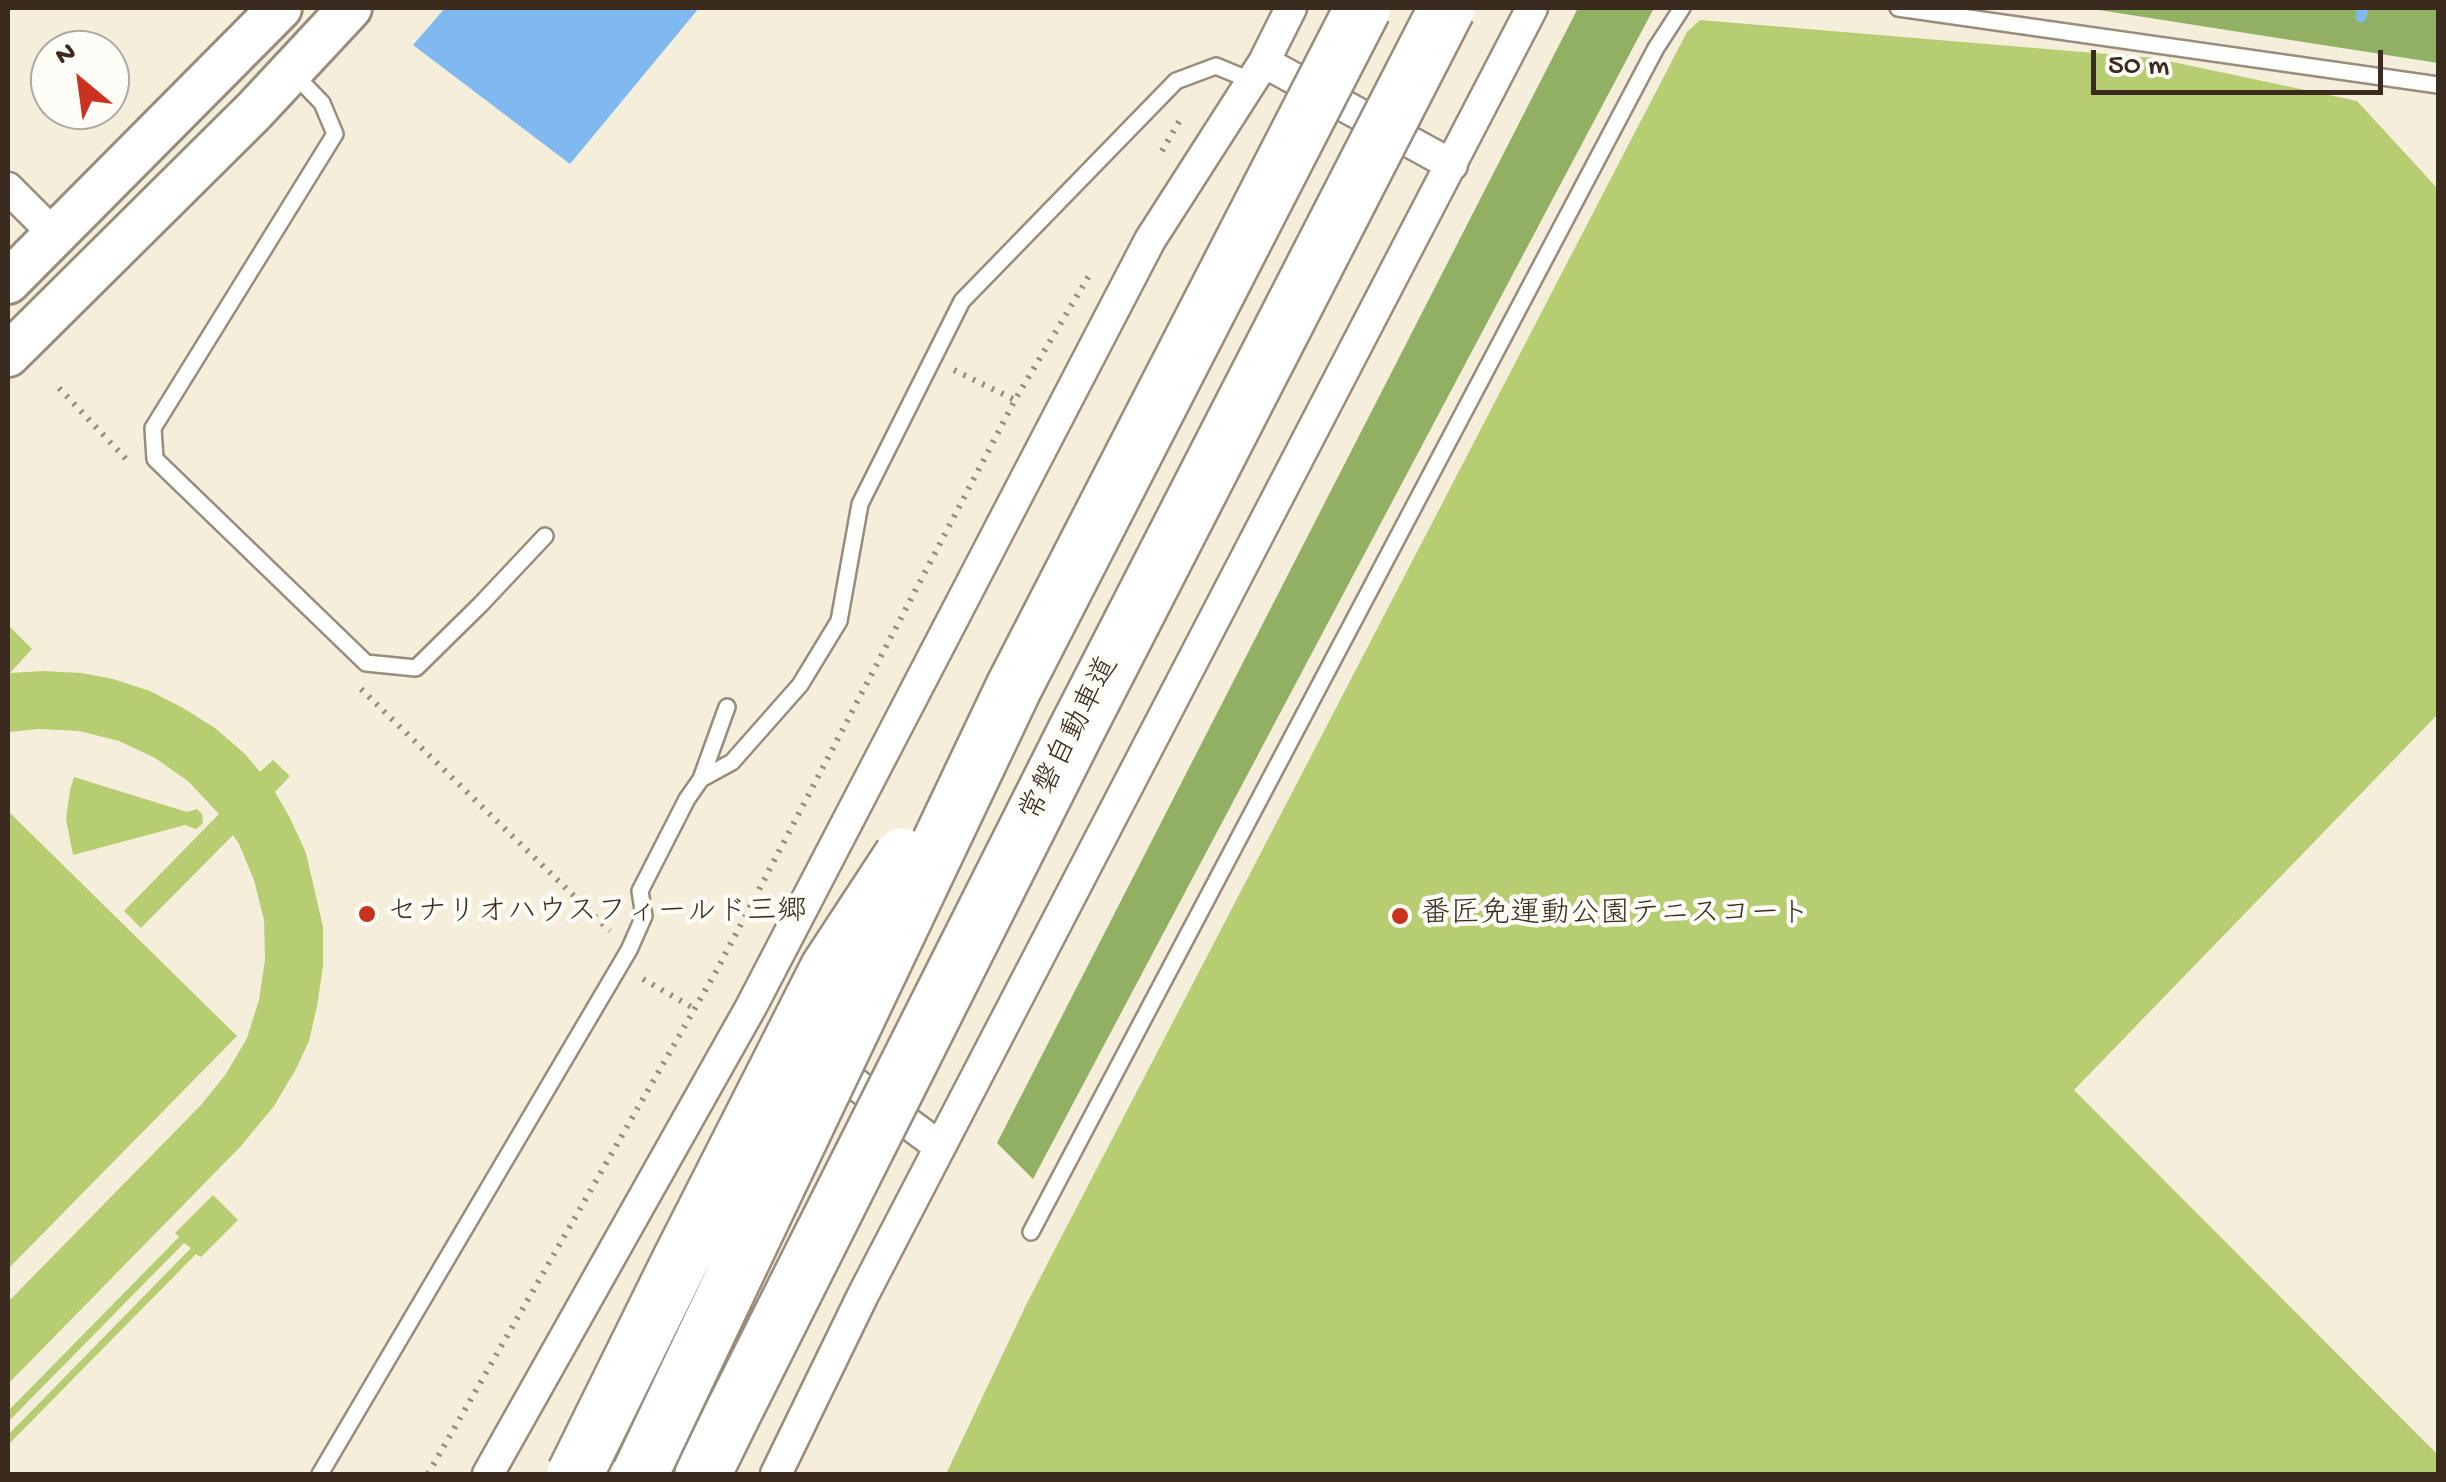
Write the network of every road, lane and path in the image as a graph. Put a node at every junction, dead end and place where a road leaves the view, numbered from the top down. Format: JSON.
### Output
{"nodes":[{"id":1,"x":280,"y":8,"type":"edge"},
{"id":2,"x":350,"y":8,"type":"edge"},
{"id":3,"x":1291,"y":8,"type":"edge"},
{"id":4,"x":1363,"y":8,"type":"edge"},
{"id":5,"x":1448,"y":8,"type":"edge"},
{"id":6,"x":1532,"y":8,"type":"edge"},
{"id":7,"x":1682,"y":8,"type":"edge"},
{"id":8,"x":1898,"y":8,"type":"edge"},
{"id":9,"x":1258,"y":71,"type":"junction"},
{"id":10,"x":291,"y":72,"type":"junction"},
{"id":11,"x":2438,"y":85,"type":"edge"},
{"id":12,"x":1182,"y":117,"type":"dead end"},
{"id":13,"x":1452,"y":164,"type":"junction"},
{"id":14,"x":1152,"y":167,"type":"dead end"},
{"id":15,"x":8,"y":188,"type":"edge"},
{"id":16,"x":55,"y":235,"type":"junction"},
{"id":17,"x":1094,"y":267,"type":"dead end"},
{"id":18,"x":8,"y":282,"type":"edge"},
{"id":19,"x":8,"y":355,"type":"edge"},
{"id":20,"x":948,"y":368,"type":"dead end"},
{"id":21,"x":59,"y":388,"type":"dead end"},
{"id":22,"x":1016,"y":400,"type":"junction"},
{"id":23,"x":130,"y":462,"type":"dead end"},
{"id":24,"x":544,"y":536,"type":"dead end"},
{"id":25,"x":358,"y":686,"type":"dead end"},
{"id":26,"x":1014,"y":687,"type":"junction"},
{"id":27,"x":728,"y":707,"type":"dead end"},
{"id":28,"x":701,"y":779,"type":"junction"},
{"id":29,"x":630,"y":950,"type":"junction"},
{"id":30,"x":620,"y":966,"type":"junction"},
{"id":31,"x":750,"y":1006,"type":"junction"},
{"id":32,"x":695,"y":1008,"type":"junction"},
{"id":33,"x":940,"y":1146,"type":"junction"},
{"id":34,"x":1031,"y":1232,"type":"dead end"},
{"id":35,"x":320,"y":1474,"type":"edge"},
{"id":36,"x":428,"y":1474,"type":"edge"},
{"id":37,"x":488,"y":1474,"type":"edge"},
{"id":38,"x":575,"y":1474,"type":"edge"},
{"id":39,"x":640,"y":1474,"type":"edge"},
{"id":40,"x":706,"y":1474,"type":"edge"},
{"id":41,"x":776,"y":1474,"type":"edge"}],
"edges":[{"from":1,"to":16,"type":"street"},
{"from":2,"to":10,"type":"street"},
{"from":3,"to":9,"type":"street"},
{"from":4,"to":26,"type":"highway","bridge":true},
{"from":5,"to":40,"type":"highway","name":"常磐自動車道","bridge":true},
{"from":6,"to":13,"type":"street"},
{"from":7,"to":34,"type":"lane"},
{"from":8,"to":11,"type":"lane"},
{"from":9,"to":13,"type":"street"},
{"from":9,"to":28,"type":"lane"},
{"from":9,"to":31,"type":"street"},
{"from":10,"to":19,"type":"street"},
{"from":10,"to":24,"type":"lane"},
{"from":12,"to":14,"type":"path"},
{"from":13,"to":33,"type":"street"},
{"from":15,"to":16,"type":"street"},
{"from":16,"to":18,"type":"street"},
{"from":17,"to":22,"type":"path"},
{"from":20,"to":22,"type":"path"},
{"from":21,"to":23,"type":"path"},
{"from":22,"to":32,"type":"path"},
{"from":25,"to":29,"type":"path"},
{"from":26,"to":38,"type":"highway","bridge":true},
{"from":26,"to":39,"type":"highway","bridge":true},
{"from":27,"to":28,"type":"lane"},
{"from":28,"to":29,"type":"lane"},
{"from":29,"to":30,"type":"lane"},
{"from":30,"to":32,"type":"path"},
{"from":30,"to":35,"type":"lane"},
{"from":31,"to":33,"type":"street"},
{"from":31,"to":37,"type":"street"},
{"from":32,"to":36,"type":"path"},
{"from":33,"to":41,"type":"street"}]}
